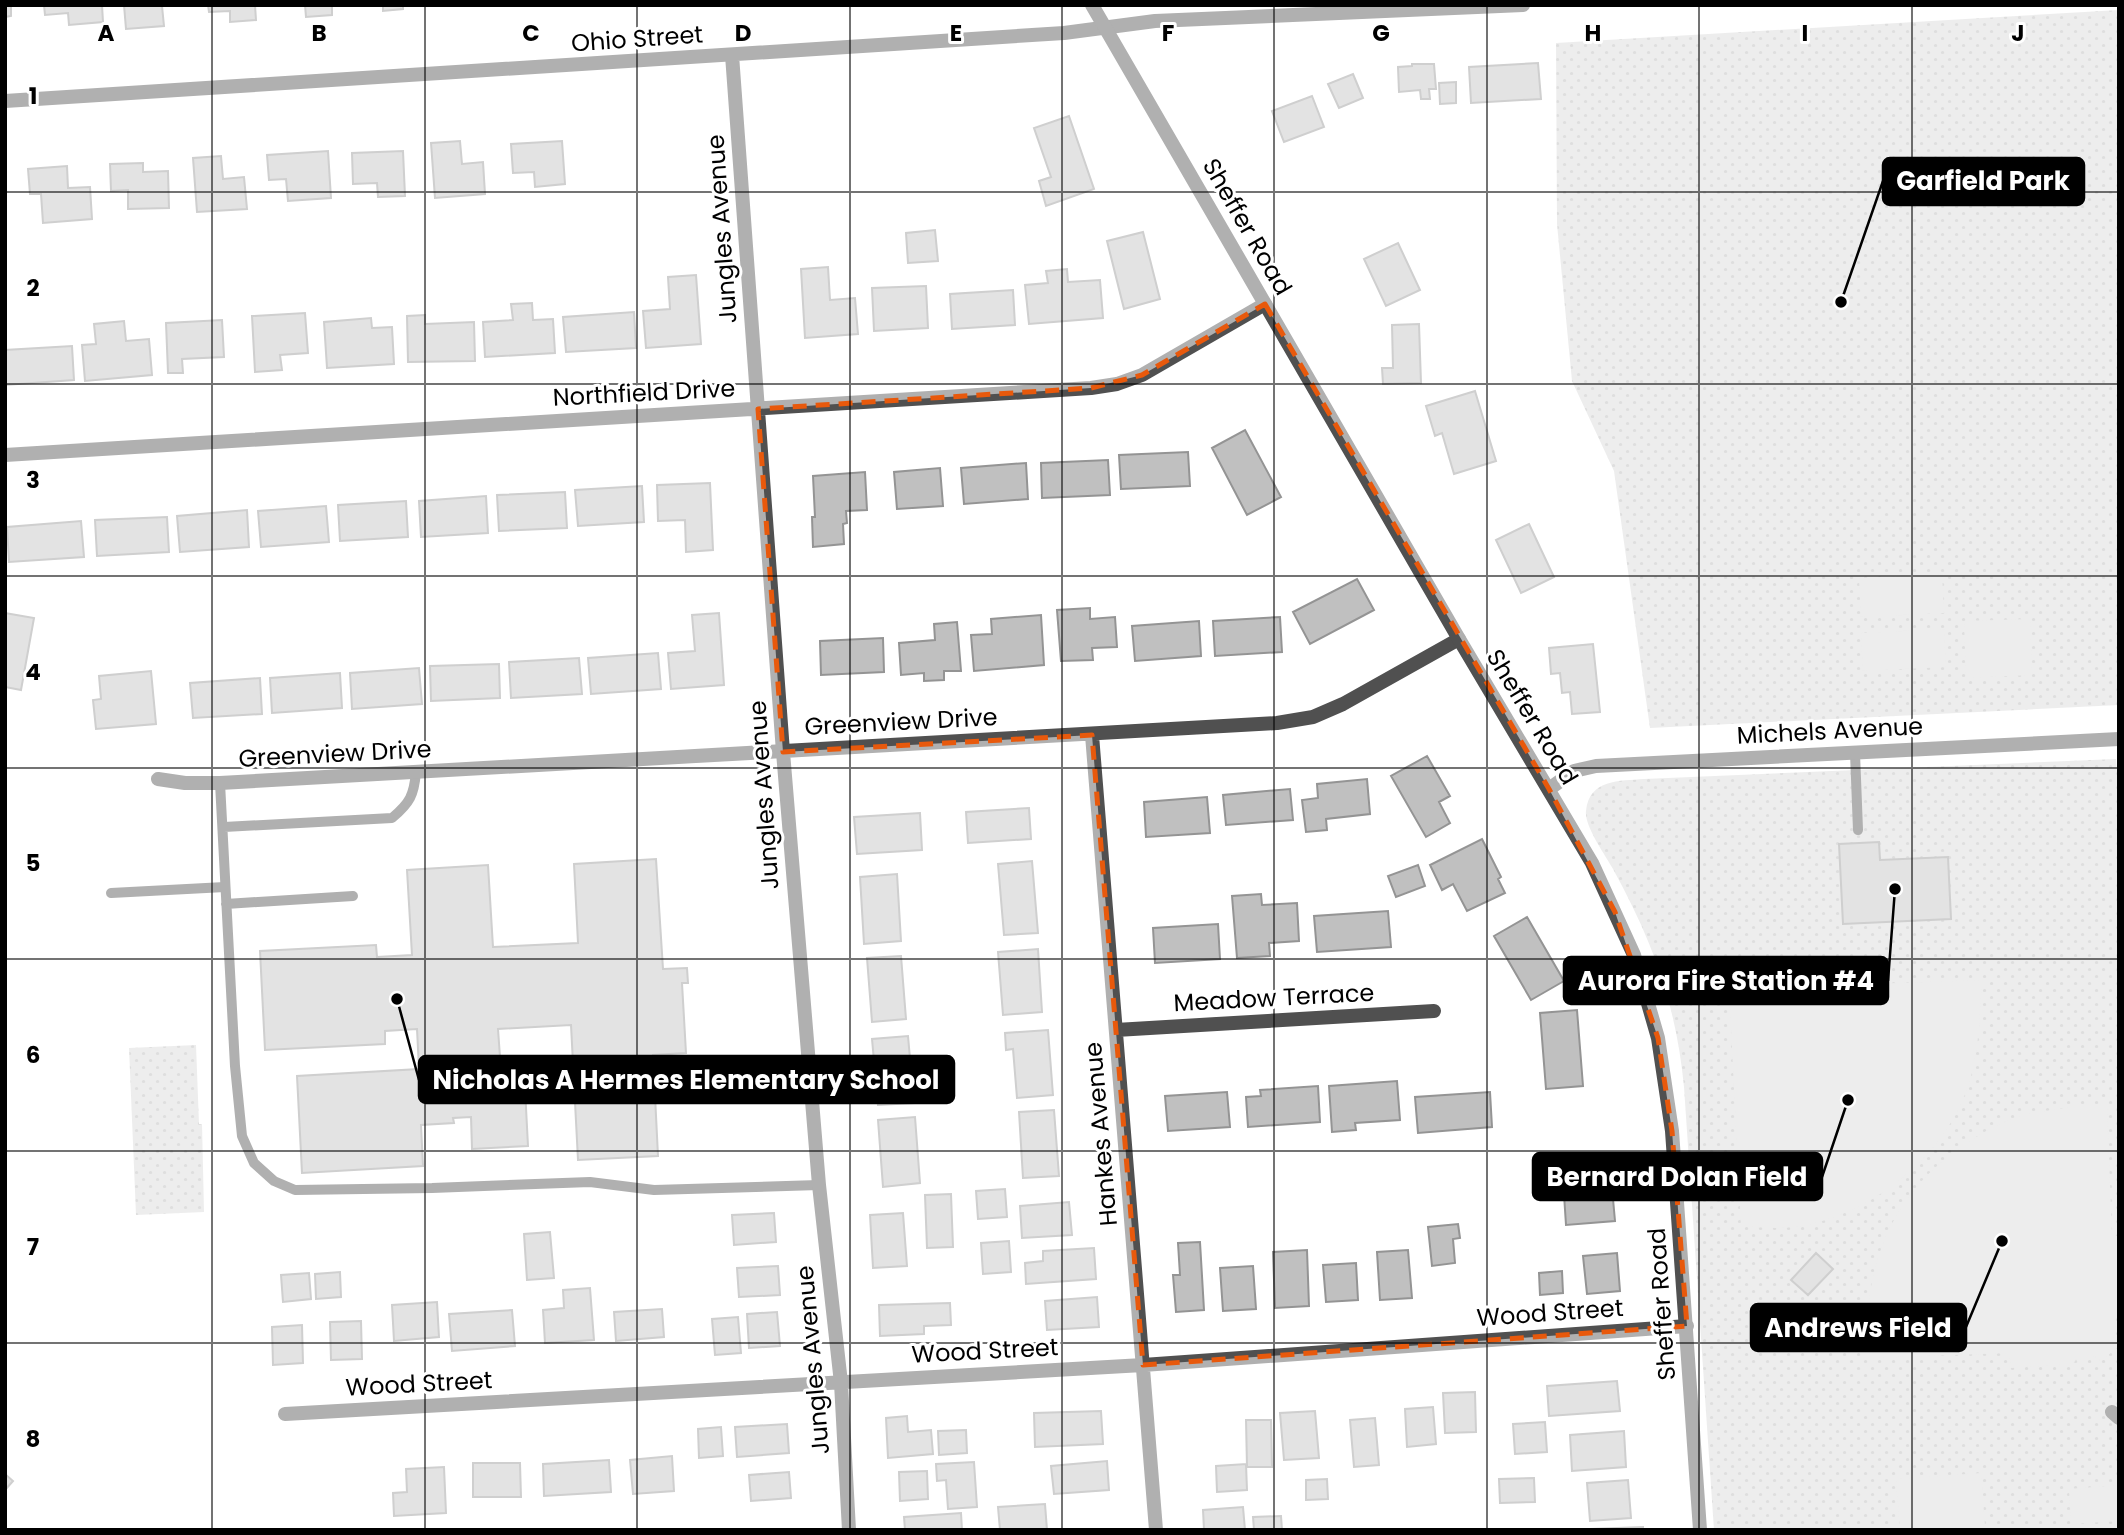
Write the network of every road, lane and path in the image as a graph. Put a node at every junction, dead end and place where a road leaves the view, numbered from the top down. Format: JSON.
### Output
{"nodes":[{"id":1,"x":1092,"y":5,"type":"edge"},
{"id":2,"x":1522,"y":5,"type":"edge"},
{"id":3,"x":1104,"y":28,"type":"junction"},
{"id":4,"x":732,"y":55,"type":"junction"},
{"id":5,"x":5,"y":101,"type":"edge"},
{"id":6,"x":1265,"y":304,"type":"junction"},
{"id":7,"x":758,"y":409,"type":"junction"},
{"id":8,"x":5,"y":455,"type":"edge"},
{"id":9,"x":1459,"y":639,"type":"junction"},
{"id":10,"x":1092,"y":735,"type":"junction"},
{"id":11,"x":2119,"y":739,"type":"edge"},
{"id":12,"x":783,"y":752,"type":"junction"},
{"id":13,"x":1855,"y":753,"type":"junction"},
{"id":14,"x":416,"y":772,"type":"junction"},
{"id":15,"x":158,"y":779,"type":"dead end"},
{"id":16,"x":220,"y":783,"type":"junction"},
{"id":17,"x":1549,"y":789,"type":"junction"},
{"id":18,"x":224,"y":827,"type":"junction"},
{"id":19,"x":1858,"y":830,"type":"dead end"},
{"id":20,"x":225,"y":887,"type":"junction"},
{"id":21,"x":111,"y":892,"type":"dead end"},
{"id":22,"x":353,"y":896,"type":"dead end"},
{"id":23,"x":226,"y":904,"type":"junction"},
{"id":24,"x":1434,"y":1011,"type":"dead end"},
{"id":25,"x":1116,"y":1030,"type":"junction"},
{"id":26,"x":818,"y":1185,"type":"junction"},
{"id":27,"x":1686,"y":1326,"type":"junction"},
{"id":28,"x":1143,"y":1364,"type":"junction"},
{"id":29,"x":841,"y":1383,"type":"junction"},
{"id":30,"x":285,"y":1414,"type":"dead end"},
{"id":31,"x":849,"y":1530,"type":"edge"},
{"id":32,"x":1156,"y":1530,"type":"edge"},
{"id":33,"x":1700,"y":1530,"type":"edge"}],
"edges":[{"from":1,"to":3,"type":"street","name":"Sheffer Road"},
{"from":2,"to":3,"type":"street","name":"Ohio Street"},
{"from":3,"to":4,"type":"street","name":"Ohio Street"},
{"from":3,"to":6,"type":"street","name":"Sheffer Road"},
{"from":4,"to":5,"type":"street","name":"Ohio Street"},
{"from":4,"to":7,"type":"street","name":"Jungles Avenue"},
{"from":6,"to":7,"type":"street","name":"Northfield Drive"},
{"from":6,"to":9,"type":"street","name":"Sheffer Road"},
{"from":7,"to":8,"type":"street","name":"Northfield Drive"},
{"from":7,"to":12,"type":"street","name":"Jungles Avenue"},
{"from":9,"to":10,"type":"street","name":"Greenview Drive"},
{"from":9,"to":17,"type":"street","name":"Sheffer Road"},
{"from":10,"to":12,"type":"street","name":"Greenview Drive"},
{"from":10,"to":25,"type":"street","name":"Hankes Avenue"},
{"from":11,"to":13,"type":"street","name":"Michels Avenue"},
{"from":12,"to":14,"type":"street","name":"Greenview Drive"},
{"from":12,"to":26,"type":"street","name":"Jungles Avenue"},
{"from":13,"to":17,"type":"street","name":"Michels Avenue"},
{"from":13,"to":19,"type":"lane"},
{"from":14,"to":16,"type":"street","name":"Greenview Drive"},
{"from":14,"to":18,"type":"lane"},
{"from":15,"to":16,"type":"street","name":"Greenview Drive"},
{"from":16,"to":18,"type":"lane"},
{"from":17,"to":27,"type":"street","name":"Sheffer Road"},
{"from":18,"to":20,"type":"lane"},
{"from":20,"to":21,"type":"lane"},
{"from":20,"to":23,"type":"lane"},
{"from":22,"to":23,"type":"lane"},
{"from":23,"to":26,"type":"lane"},
{"from":24,"to":25,"type":"street","name":"Meadow Terrace"},
{"from":25,"to":28,"type":"street","name":"Hankes Avenue"},
{"from":26,"to":29,"type":"street","name":"Jungles Avenue"},
{"from":27,"to":28,"type":"street","name":"Wood Street"},
{"from":27,"to":33,"type":"street","name":"Sheffer Road"},
{"from":28,"to":29,"type":"street","name":"Wood Street"},
{"from":28,"to":32,"type":"street","name":"Hankes Avenue"},
{"from":29,"to":30,"type":"street","name":"Wood Street"},
{"from":29,"to":31,"type":"street","name":"Jungles Avenue"}]}
